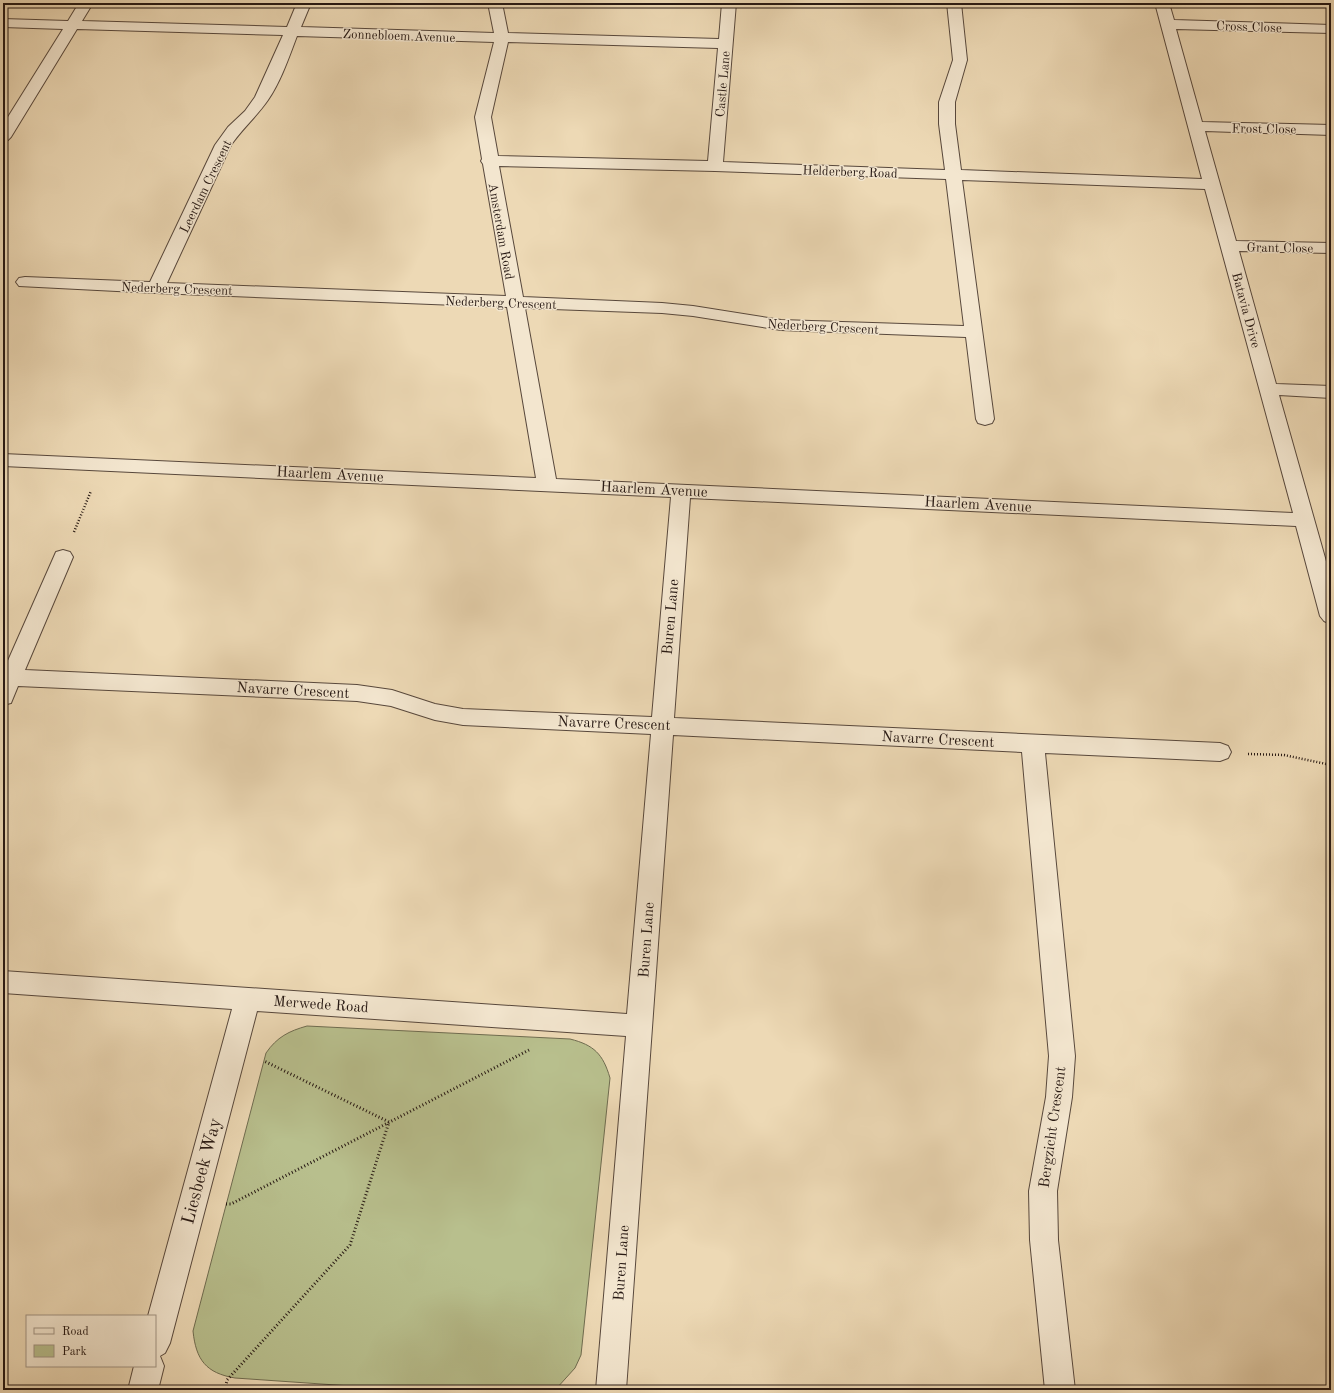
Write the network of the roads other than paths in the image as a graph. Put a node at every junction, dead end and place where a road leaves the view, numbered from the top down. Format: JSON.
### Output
{"nodes":[{"id":1,"x":86,"y":3,"type":"edge"},
{"id":2,"x":304,"y":3,"type":"edge"},
{"id":3,"x":495,"y":3,"type":"edge"},
{"id":4,"x":729,"y":3,"type":"edge"},
{"id":5,"x":954,"y":3,"type":"edge"},
{"id":6,"x":1162,"y":3,"type":"edge"},
{"id":7,"x":3,"y":23,"type":"edge"},
{"id":8,"x":72,"y":24,"type":"junction"},
{"id":9,"x":1168,"y":24,"type":"junction"},
{"id":10,"x":1331,"y":29,"type":"edge"},
{"id":11,"x":291,"y":31,"type":"junction"},
{"id":12,"x":501,"y":39,"type":"junction"},
{"id":13,"x":725,"y":44,"type":"junction"},
{"id":14,"x":1196,"y":126,"type":"junction"},
{"id":15,"x":1331,"y":130,"type":"edge"},
{"id":16,"x":3,"y":136,"type":"edge"},
{"id":17,"x":489,"y":161,"type":"junction"},
{"id":18,"x":715,"y":166,"type":"junction"},
{"id":19,"x":953,"y":175,"type":"junction"},
{"id":20,"x":1211,"y":184,"type":"junction"},
{"id":21,"x":1230,"y":246,"type":"junction"},
{"id":22,"x":1331,"y":248,"type":"edge"},
{"id":23,"x":25,"y":282,"type":"dead end"},
{"id":24,"x":156,"y":288,"type":"junction"},
{"id":25,"x":514,"y":302,"type":"junction"},
{"id":26,"x":975,"y":332,"type":"junction"},
{"id":27,"x":1268,"y":390,"type":"junction"},
{"id":28,"x":1331,"y":392,"type":"edge"},
{"id":29,"x":986,"y":419,"type":"dead end"},
{"id":30,"x":3,"y":460,"type":"edge"},
{"id":31,"x":547,"y":484,"type":"junction"},
{"id":32,"x":681,"y":490,"type":"junction"},
{"id":33,"x":1305,"y":520,"type":"junction"},
{"id":34,"x":63,"y":557,"type":"road end"},
{"id":35,"x":1331,"y":616,"type":"edge"},
{"id":36,"x":7,"y":687,"type":"edge"},
{"id":37,"x":662,"y":725,"type":"junction"},
{"id":38,"x":1033,"y":744,"type":"junction"},
{"id":39,"x":1220,"y":752,"type":"road end"},
{"id":40,"x":3,"y":982,"type":"edge"},
{"id":41,"x":247,"y":999,"type":"junction"},
{"id":42,"x":640,"y":1026,"type":"junction"},
{"id":43,"x":156,"y":1339,"type":"edge"},
{"id":44,"x":149,"y":1367,"type":"edge"},
{"id":45,"x":142,"y":1390,"type":"edge"},
{"id":46,"x":611,"y":1390,"type":"edge"},
{"id":47,"x":1060,"y":1390,"type":"edge"}],
"edges":[{"from":1,"to":8,"type":"street"},
{"from":2,"to":11,"type":"street","name":"Leerdam Crescent"},
{"from":3,"to":12,"type":"street","name":"Amsterdam Road"},
{"from":4,"to":13,"type":"street","name":"Castle Lane"},
{"from":5,"to":19,"type":"street"},
{"from":6,"to":9,"type":"street","name":"Batavia Drive"},
{"from":7,"to":8,"type":"street","name":"Zonnebloem Avenue"},
{"from":8,"to":11,"type":"street","name":"Zonnebloem Avenue"},
{"from":8,"to":16,"type":"street"},
{"from":9,"to":10,"type":"street","name":"Cross Close"},
{"from":9,"to":14,"type":"street","name":"Batavia Drive"},
{"from":11,"to":12,"type":"street","name":"Zonnebloem Avenue"},
{"from":11,"to":24,"type":"street","name":"Leerdam Crescent"},
{"from":12,"to":13,"type":"street","name":"Zonnebloem Avenue"},
{"from":12,"to":17,"type":"street","name":"Amsterdam Road"},
{"from":13,"to":18,"type":"street","name":"Castle Lane"},
{"from":14,"to":15,"type":"street","name":"Frost Close"},
{"from":14,"to":20,"type":"street","name":"Batavia Drive"},
{"from":17,"to":18,"type":"street","name":"Helderberg Road"},
{"from":17,"to":25,"type":"street","name":"Amsterdam Road"},
{"from":18,"to":19,"type":"street","name":"Helderberg Road"},
{"from":19,"to":20,"type":"street","name":"Helderberg Road"},
{"from":19,"to":26,"type":"street"},
{"from":20,"to":21,"type":"street","name":"Batavia Drive"},
{"from":21,"to":22,"type":"street","name":"Grant Close"},
{"from":21,"to":27,"type":"street","name":"Batavia Drive"},
{"from":23,"to":24,"type":"street","name":"Nederberg Crescent"},
{"from":24,"to":25,"type":"street","name":"Nederberg Crescent"},
{"from":25,"to":26,"type":"street","name":"Nederberg Crescent"},
{"from":25,"to":31,"type":"street","name":"Amsterdam Road"},
{"from":26,"to":29,"type":"street"},
{"from":27,"to":28,"type":"street"},
{"from":27,"to":33,"type":"street","name":"Batavia Drive"},
{"from":30,"to":31,"type":"street","name":"Haarlem Avenue"},
{"from":31,"to":32,"type":"street","name":"Haarlem Avenue"},
{"from":32,"to":33,"type":"street","name":"Haarlem Avenue"},
{"from":32,"to":37,"type":"street","name":"Buren Lane"},
{"from":33,"to":35,"type":"street","name":"Batavia Drive"},
{"from":34,"to":36,"type":"street","name":"Navarre Crescent"},
{"from":36,"to":37,"type":"street","name":"Navarre Crescent"},
{"from":37,"to":38,"type":"street","name":"Navarre Crescent"},
{"from":37,"to":42,"type":"street","name":"Buren Lane"},
{"from":38,"to":39,"type":"street","name":"Navarre Crescent"},
{"from":38,"to":47,"type":"street","name":"Bergzicht Crescent"},
{"from":40,"to":41,"type":"street","name":"Merwede Road"},
{"from":41,"to":42,"type":"street","name":"Merwede Road"},
{"from":41,"to":43,"type":"street","name":"Liesbeek Way"},
{"from":42,"to":46,"type":"street","name":"Buren Lane"},
{"from":44,"to":45,"type":"street"}]}
